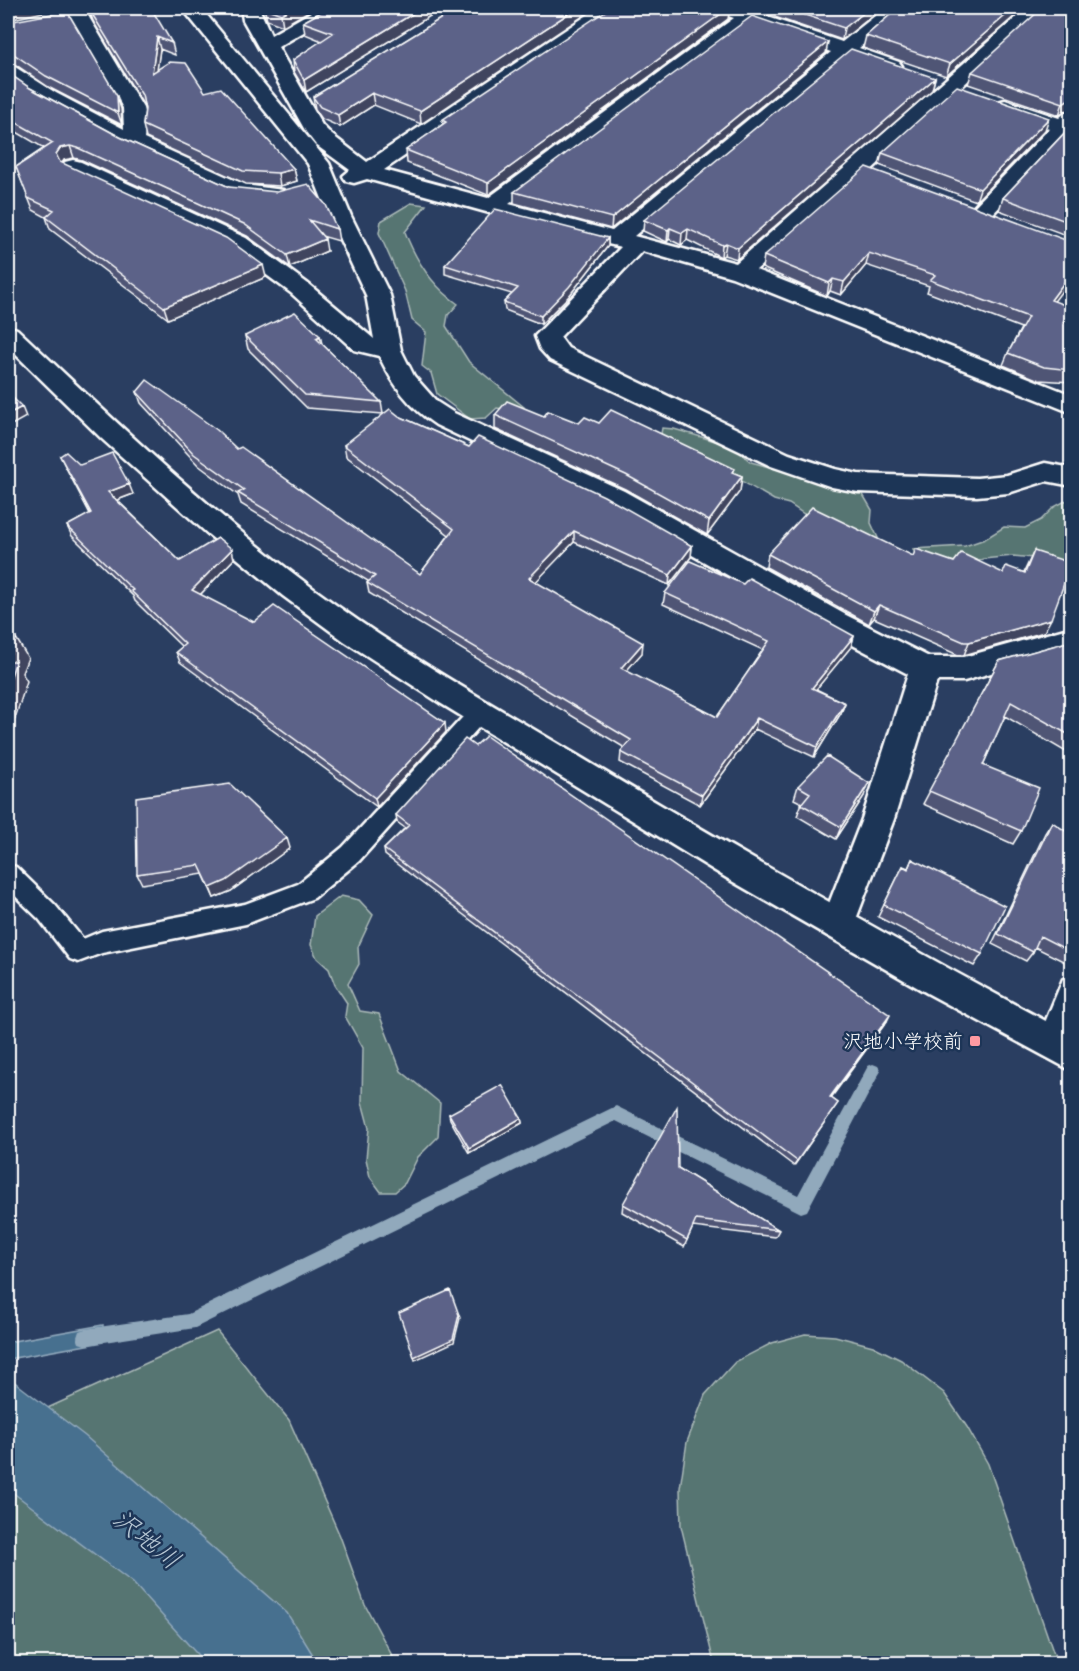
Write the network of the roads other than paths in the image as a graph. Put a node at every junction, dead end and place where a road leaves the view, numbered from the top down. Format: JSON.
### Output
{"nodes":[{"id":1,"x":191,"y":8,"type":"edge"},
{"id":2,"x":250,"y":8,"type":"edge"},
{"id":3,"x":331,"y":8,"type":"edge"},
{"id":4,"x":610,"y":8,"type":"edge"},
{"id":5,"x":724,"y":8,"type":"edge"},
{"id":6,"x":896,"y":8,"type":"edge"},
{"id":7,"x":1038,"y":8,"type":"edge"},
{"id":8,"x":85,"y":11,"type":"edge"},
{"id":9,"x":753,"y":11,"type":"edge"},
{"id":10,"x":54,"y":18,"type":"edge"},
{"id":11,"x":267,"y":45,"type":"junction"},
{"id":12,"x":845,"y":50,"type":"junction"},
{"id":13,"x":8,"y":71,"type":"edge"},
{"id":14,"x":908,"y":72,"type":"edge"},
{"id":15,"x":929,"y":80,"type":"edge"},
{"id":16,"x":951,"y":87,"type":"junction"},
{"id":17,"x":320,"y":95,"type":"edge"},
{"id":18,"x":300,"y":107,"type":"junction"},
{"id":19,"x":1068,"y":124,"type":"edge"},
{"id":20,"x":133,"y":142,"type":"junction"},
{"id":21,"x":73,"y":167,"type":"edge"},
{"id":22,"x":860,"y":168,"type":"junction"},
{"id":23,"x":367,"y":172,"type":"junction"},
{"id":24,"x":882,"y":177,"type":"edge"},
{"id":25,"x":313,"y":187,"type":"junction"},
{"id":26,"x":492,"y":206,"type":"junction"},
{"id":27,"x":958,"y":206,"type":"edge"},
{"id":28,"x":627,"y":241,"type":"junction"},
{"id":29,"x":740,"y":272,"type":"junction"},
{"id":30,"x":8,"y":334,"type":"edge"},
{"id":31,"x":389,"y":350,"type":"junction"},
{"id":32,"x":1071,"y":405,"type":"edge"},
{"id":33,"x":1071,"y":477,"type":"edge"},
{"id":34,"x":1071,"y":638,"type":"edge"},
{"id":35,"x":926,"y":669,"type":"junction"},
{"id":36,"x":480,"y":712,"type":"junction"},
{"id":37,"x":8,"y":874,"type":"edge"},
{"id":38,"x":838,"y":924,"type":"junction"},
{"id":39,"x":1071,"y":987,"type":"edge"},
{"id":40,"x":1060,"y":1048,"type":"edge"}],
"edges":[{"from":1,"to":25,"type":"street"},
{"from":2,"to":11,"type":"street"},
{"from":3,"to":11,"type":"street"},
{"from":4,"to":23,"type":"street"},
{"from":5,"to":9,"type":"street"},
{"from":6,"to":12,"type":"street"},
{"from":7,"to":16,"type":"street"},
{"from":8,"to":10,"type":"street"},
{"from":8,"to":20,"type":"street"},
{"from":9,"to":12,"type":"street"},
{"from":9,"to":26,"type":"street"},
{"from":11,"to":18,"type":"street"},
{"from":12,"to":14,"type":"street"},
{"from":12,"to":28,"type":"street"},
{"from":13,"to":20,"type":"street"},
{"from":15,"to":16,"type":"street"},
{"from":16,"to":19,"type":"street"},
{"from":16,"to":22,"type":"street"},
{"from":17,"to":18,"type":"street"},
{"from":18,"to":23,"type":"street"},
{"from":19,"to":27,"type":"street"},
{"from":20,"to":25,"type":"street"},
{"from":21,"to":31,"type":"street"},
{"from":22,"to":24,"type":"street"},
{"from":22,"to":29,"type":"street"},
{"from":23,"to":25,"type":"street"},
{"from":23,"to":26,"type":"street"},
{"from":25,"to":31,"type":"street"},
{"from":26,"to":28,"type":"street"},
{"from":28,"to":29,"type":"street"},
{"from":28,"to":33,"type":"street"},
{"from":29,"to":32,"type":"street"},
{"from":30,"to":36,"type":"street"},
{"from":31,"to":35,"type":"street"},
{"from":34,"to":35,"type":"street"},
{"from":35,"to":38,"type":"street"},
{"from":36,"to":37,"type":"lane"},
{"from":36,"to":38,"type":"street"},
{"from":38,"to":40,"type":"street"},
{"from":39,"to":40,"type":"lane"}]}
